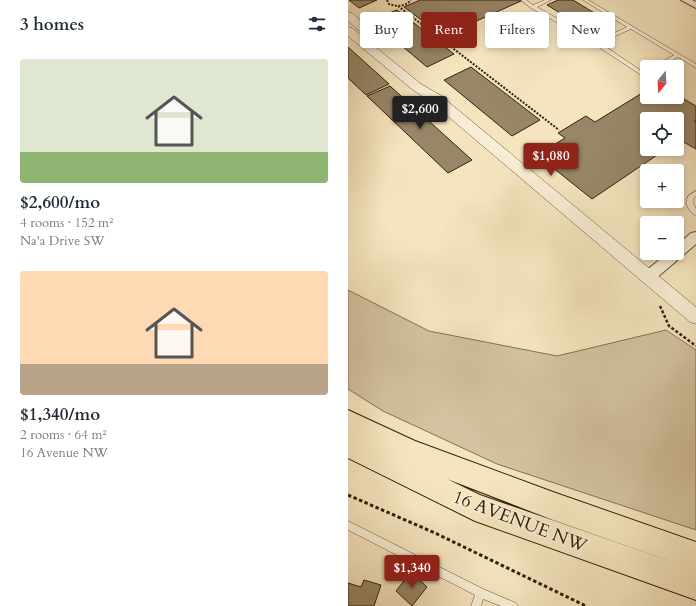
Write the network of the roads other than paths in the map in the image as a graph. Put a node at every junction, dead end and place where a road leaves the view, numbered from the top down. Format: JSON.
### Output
{"nodes":[{"id":1,"x":523,"y":0,"type":"edge"},
{"id":2,"x":549,"y":0,"type":"edge"},
{"id":3,"x":586,"y":0,"type":"edge"},
{"id":4,"x":685,"y":0,"type":"edge"},
{"id":5,"x":696,"y":5,"type":"edge"},
{"id":6,"x":533,"y":8,"type":"junction"},
{"id":7,"x":348,"y":15,"type":"edge"},
{"id":8,"x":557,"y":21,"type":"edge"},
{"id":9,"x":631,"y":27,"type":"junction"},
{"id":10,"x":348,"y":30,"type":"edge"},
{"id":11,"x":615,"y":35,"type":"edge"},
{"id":12,"x":604,"y":48,"type":"edge"},
{"id":13,"x":678,"y":55,"type":"junction"},
{"id":14,"x":669,"y":60,"type":"edge"},
{"id":15,"x":696,"y":66,"type":"edge"},
{"id":16,"x":640,"y":72,"type":"edge"},
{"id":17,"x":435,"y":98,"type":"junction"},
{"id":18,"x":696,"y":193,"type":"edge"},
{"id":19,"x":696,"y":213,"type":"edge"},
{"id":20,"x":696,"y":238,"type":"edge"},
{"id":21,"x":648,"y":278,"type":"junction"},
{"id":22,"x":696,"y":317,"type":"edge"},
{"id":23,"x":348,"y":410,"type":"edge"},
{"id":24,"x":348,"y":422,"type":"edge"},
{"id":25,"x":348,"y":446,"type":"edge"},
{"id":26,"x":553,"y":506,"type":"junction"},
{"id":27,"x":348,"y":525,"type":"edge"},
{"id":28,"x":696,"y":556,"type":"edge"},
{"id":29,"x":696,"y":585,"type":"edge"},
{"id":30,"x":480,"y":593,"type":"junction"},
{"id":31,"x":476,"y":606,"type":"edge"},
{"id":32,"x":513,"y":606,"type":"edge"}],
"edges":[{"from":1,"to":6,"type":"lane"},
{"from":2,"to":6,"type":"lane"},
{"from":3,"to":9,"type":"lane"},
{"from":4,"to":5,"type":"street"},
{"from":6,"to":8,"type":"lane"},
{"from":7,"to":17,"type":"street"},
{"from":9,"to":11,"type":"lane"},
{"from":9,"to":13,"type":"lane"},
{"from":10,"to":17,"type":"street"},
{"from":12,"to":16,"type":"lane"},
{"from":13,"to":14,"type":"lane"},
{"from":13,"to":15,"type":"lane"},
{"from":17,"to":21,"type":"street"},
{"from":18,"to":19,"type":"lane"},
{"from":20,"to":21,"type":"street"},
{"from":21,"to":22,"type":"street"},
{"from":23,"to":26,"type":"highway"},
{"from":24,"to":26,"type":"highway","name":"16 AVENUE NW"},
{"from":25,"to":29,"type":"highway","name":"16 AVENUE NW"},
{"from":26,"to":28,"type":"highway","name":"16 AVENUE NW"},
{"from":27,"to":30,"type":"lane"},
{"from":30,"to":31,"type":"lane"},
{"from":30,"to":32,"type":"lane"}]}
